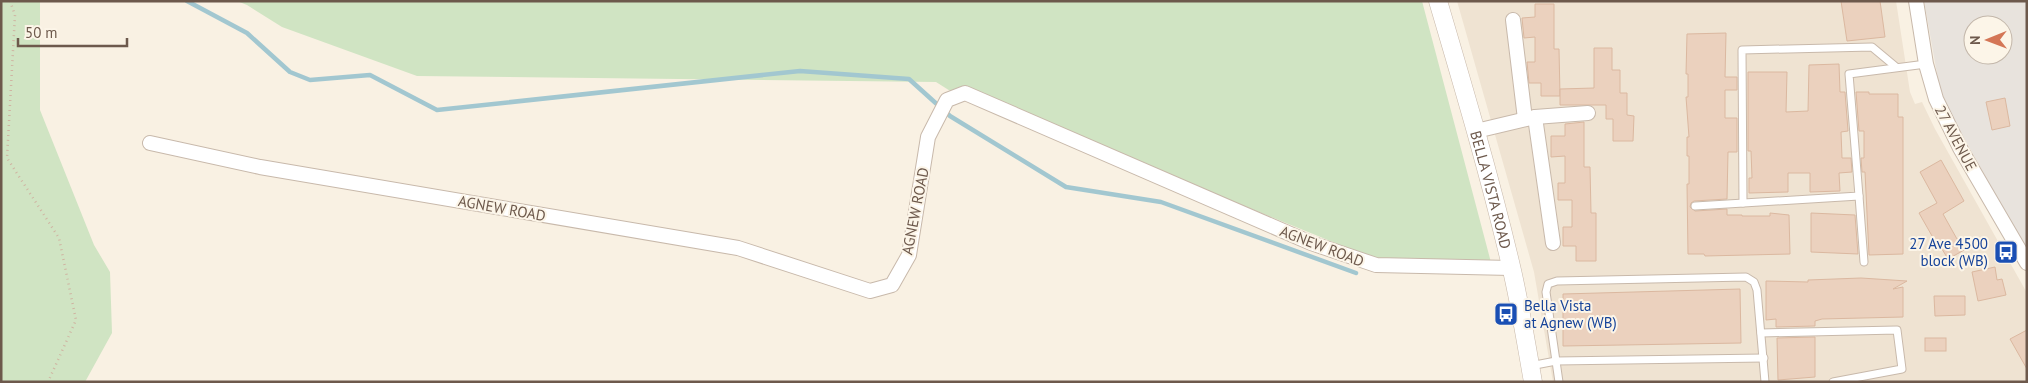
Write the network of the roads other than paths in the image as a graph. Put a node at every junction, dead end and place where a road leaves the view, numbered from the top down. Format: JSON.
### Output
{"nodes":[{"id":1,"x":1438,"y":1,"type":"edge"},
{"id":2,"x":1916,"y":1,"type":"edge"},
{"id":3,"x":1513,"y":20,"type":"dead end"},
{"id":4,"x":1926,"y":64,"type":"junction"},
{"id":5,"x":1896,"y":67,"type":"junction"},
{"id":6,"x":1588,"y":113,"type":"dead end"},
{"id":7,"x":1530,"y":118,"type":"junction"},
{"id":8,"x":1476,"y":131,"type":"junction"},
{"id":9,"x":150,"y":144,"type":"dead end"},
{"id":10,"x":1859,"y":196,"type":"junction"},
{"id":11,"x":1743,"y":203,"type":"junction"},
{"id":12,"x":1695,"y":206,"type":"dead end"},
{"id":13,"x":1553,"y":243,"type":"dead end"},
{"id":14,"x":1864,"y":262,"type":"dead end"},
{"id":15,"x":2027,"y":263,"type":"edge"},
{"id":16,"x":1512,"y":268,"type":"junction"},
{"id":17,"x":1761,"y":333,"type":"junction"},
{"id":18,"x":1764,"y":358,"type":"junction"},
{"id":19,"x":1556,"y":361,"type":"junction"},
{"id":20,"x":1531,"y":374,"type":"edge"},
{"id":21,"x":1559,"y":382,"type":"edge"},
{"id":22,"x":1765,"y":382,"type":"edge"},
{"id":23,"x":1833,"y":382,"type":"edge"}],
"edges":[{"from":1,"to":8,"type":"street","name":"BELLA VISTA ROAD"},
{"from":2,"to":4,"type":"street","name":"27 AVENUE"},
{"from":3,"to":7,"type":"street"},
{"from":4,"to":5,"type":"lane"},
{"from":4,"to":15,"type":"street","name":"27 AVENUE"},
{"from":5,"to":10,"type":"lane"},
{"from":5,"to":11,"type":"lane"},
{"from":6,"to":7,"type":"street"},
{"from":7,"to":8,"type":"street"},
{"from":7,"to":13,"type":"street"},
{"from":8,"to":16,"type":"street","name":"BELLA VISTA ROAD"},
{"from":9,"to":16,"type":"street","name":"AGNEW ROAD"},
{"from":10,"to":11,"type":"lane"},
{"from":10,"to":14,"type":"lane"},
{"from":11,"to":12,"type":"lane"},
{"from":16,"to":20,"type":"street","name":"BELLA VISTA ROAD"},
{"from":17,"to":18,"type":"lane"},
{"from":17,"to":19,"type":"lane"},
{"from":17,"to":23,"type":"lane"},
{"from":18,"to":19,"type":"lane"},
{"from":18,"to":22,"type":"lane"},
{"from":19,"to":20,"type":"lane"},
{"from":19,"to":21,"type":"lane"}]}
